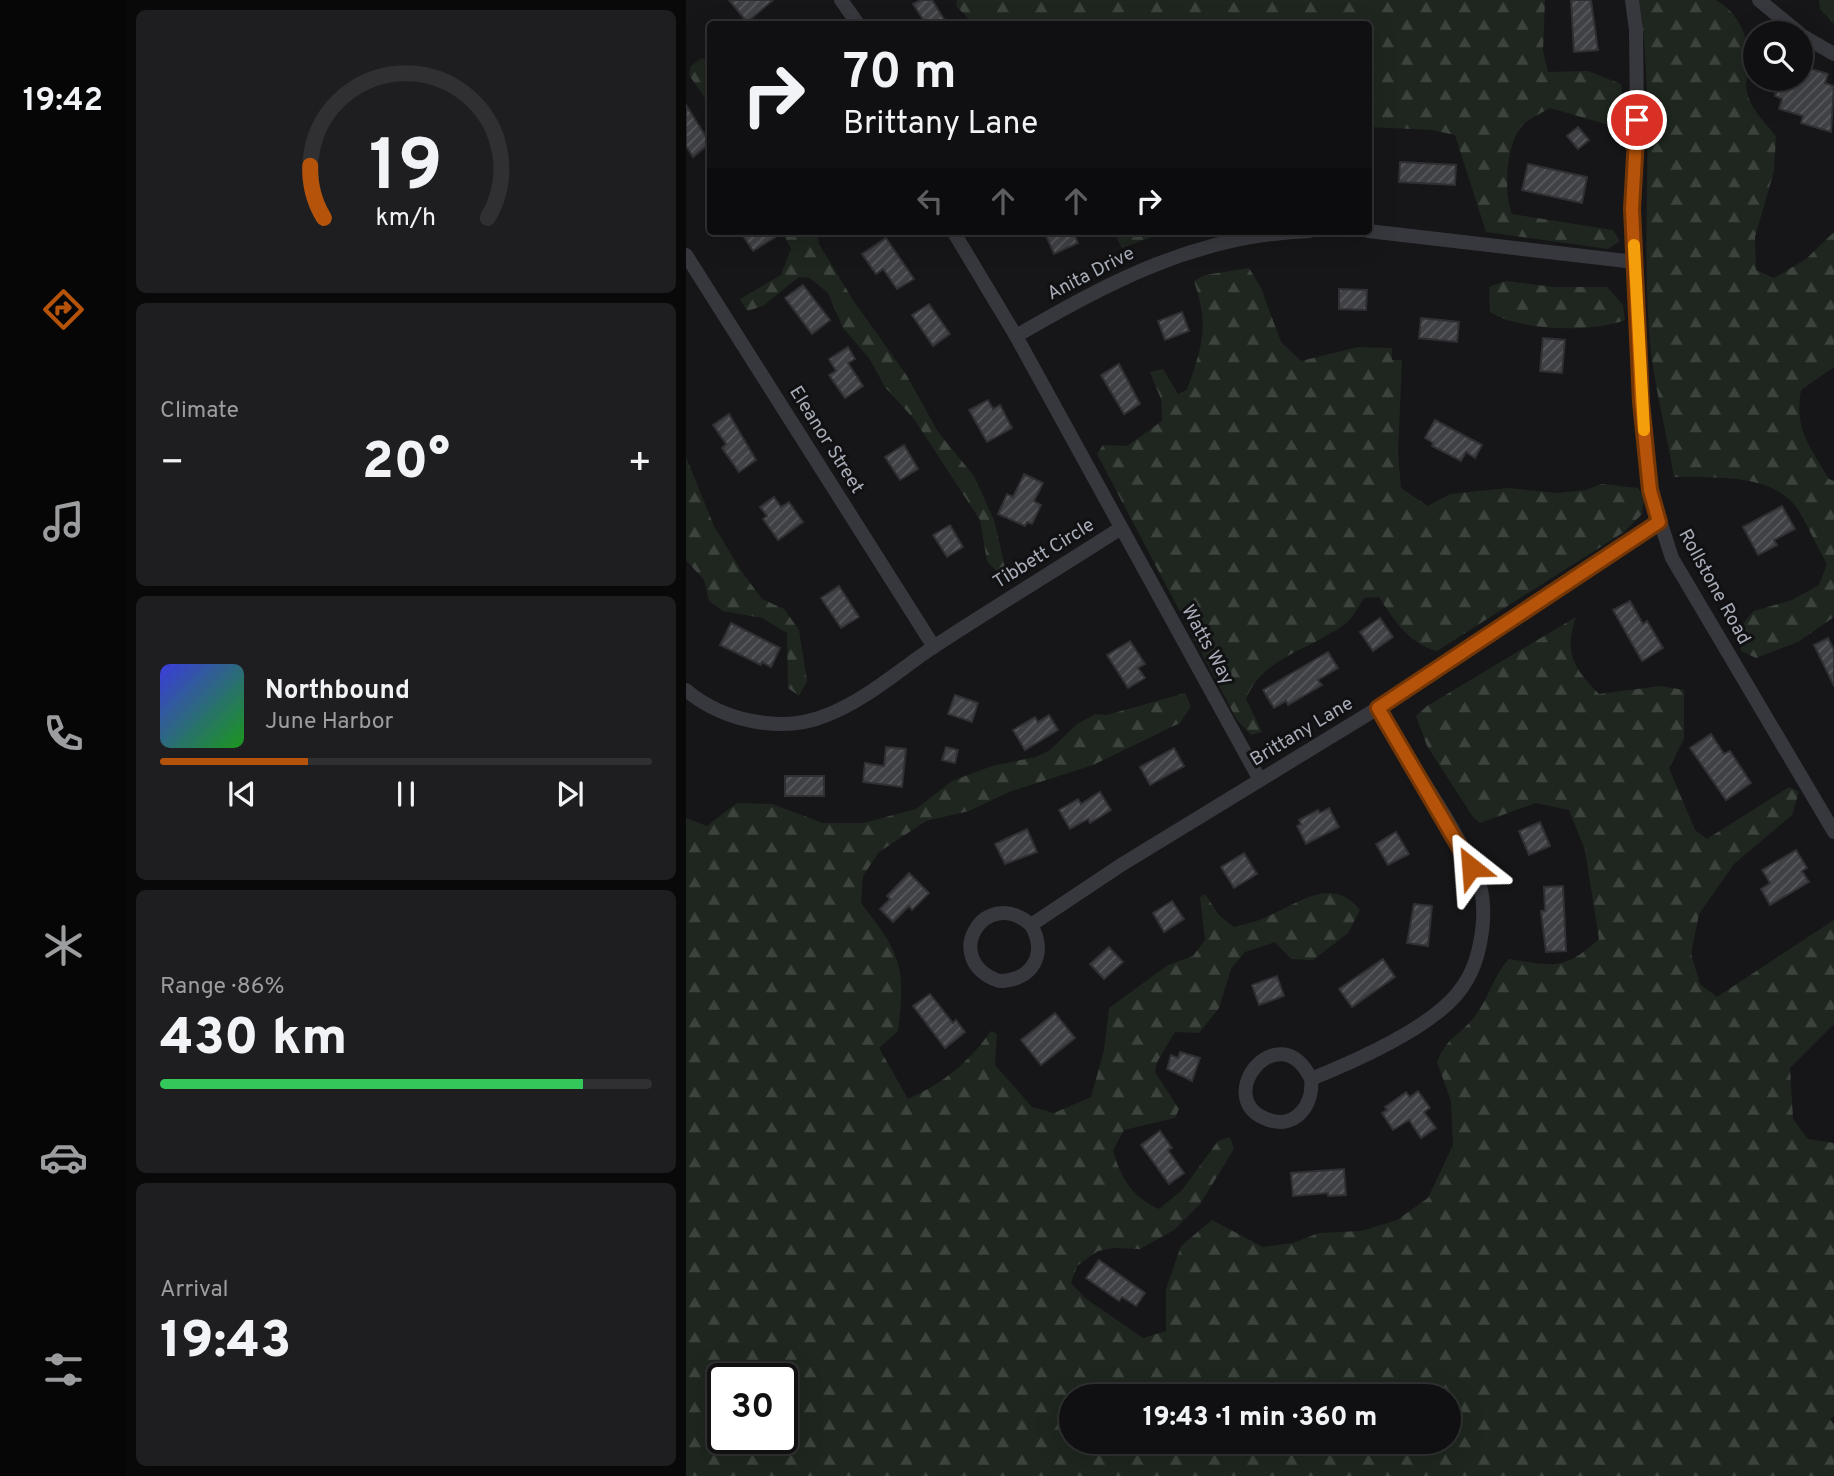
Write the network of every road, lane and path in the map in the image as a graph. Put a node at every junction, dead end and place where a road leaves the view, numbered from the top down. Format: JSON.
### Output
{"nodes":[{"id":1,"x":841,"y":0,"type":"edge"},
{"id":2,"x":1632,"y":0,"type":"edge"},
{"id":3,"x":1763,"y":1,"type":"edge"},
{"id":4,"x":856,"y":21,"type":"edge"},
{"id":5,"x":1785,"y":21,"type":"edge"},
{"id":6,"x":1813,"y":42,"type":"edge"},
{"id":7,"x":1834,"y":54,"type":"edge"},
{"id":8,"x":1372,"y":231,"type":"edge"},
{"id":9,"x":955,"y":235,"type":"edge"},
{"id":10,"x":1269,"y":235,"type":"edge"},
{"id":11,"x":686,"y":255,"type":"edge"},
{"id":12,"x":1635,"y":262,"type":"junction"},
{"id":13,"x":1016,"y":336,"type":"junction"},
{"id":14,"x":1659,"y":522,"type":"junction"},
{"id":15,"x":1121,"y":528,"type":"junction"},
{"id":16,"x":933,"y":647,"type":"junction"},
{"id":17,"x":686,"y":690,"type":"edge"},
{"id":18,"x":1378,"y":708,"type":"junction"},
{"id":19,"x":1260,"y":780,"type":"junction"},
{"id":20,"x":1834,"y":832,"type":"edge"},
{"id":21,"x":1031,"y":925,"type":"junction"},
{"id":22,"x":1311,"y":1079,"type":"junction"}],
"edges":[{"from":1,"to":4,"type":"street"},
{"from":2,"to":12,"type":"street","name":"Rollstone Road"},
{"from":3,"to":5,"type":"street"},
{"from":6,"to":7,"type":"street"},
{"from":8,"to":12,"type":"street"},
{"from":9,"to":13,"type":"street","name":"Tibbett Circle"},
{"from":10,"to":13,"type":"street","name":"Anita Drive"},
{"from":11,"to":16,"type":"street","name":"Eleanor Street"},
{"from":12,"to":14,"type":"street","name":"Rollstone Road"},
{"from":13,"to":15,"type":"street","name":"Tibbett Circle"},
{"from":14,"to":18,"type":"street","name":"Brittany Lane"},
{"from":14,"to":20,"type":"street","name":"Rollstone Road"},
{"from":15,"to":16,"type":"street","name":"Tibbett Circle"},
{"from":15,"to":19,"type":"street","name":"Watts Way"},
{"from":16,"to":17,"type":"street","name":"Tibbett Circle"},
{"from":18,"to":19,"type":"street","name":"Brittany Lane"},
{"from":18,"to":22,"type":"street"},
{"from":19,"to":21,"type":"street","name":"Brittany Lane"},
{"from":21,"to":21,"type":"street"},
{"from":22,"to":22,"type":"street"}]}
